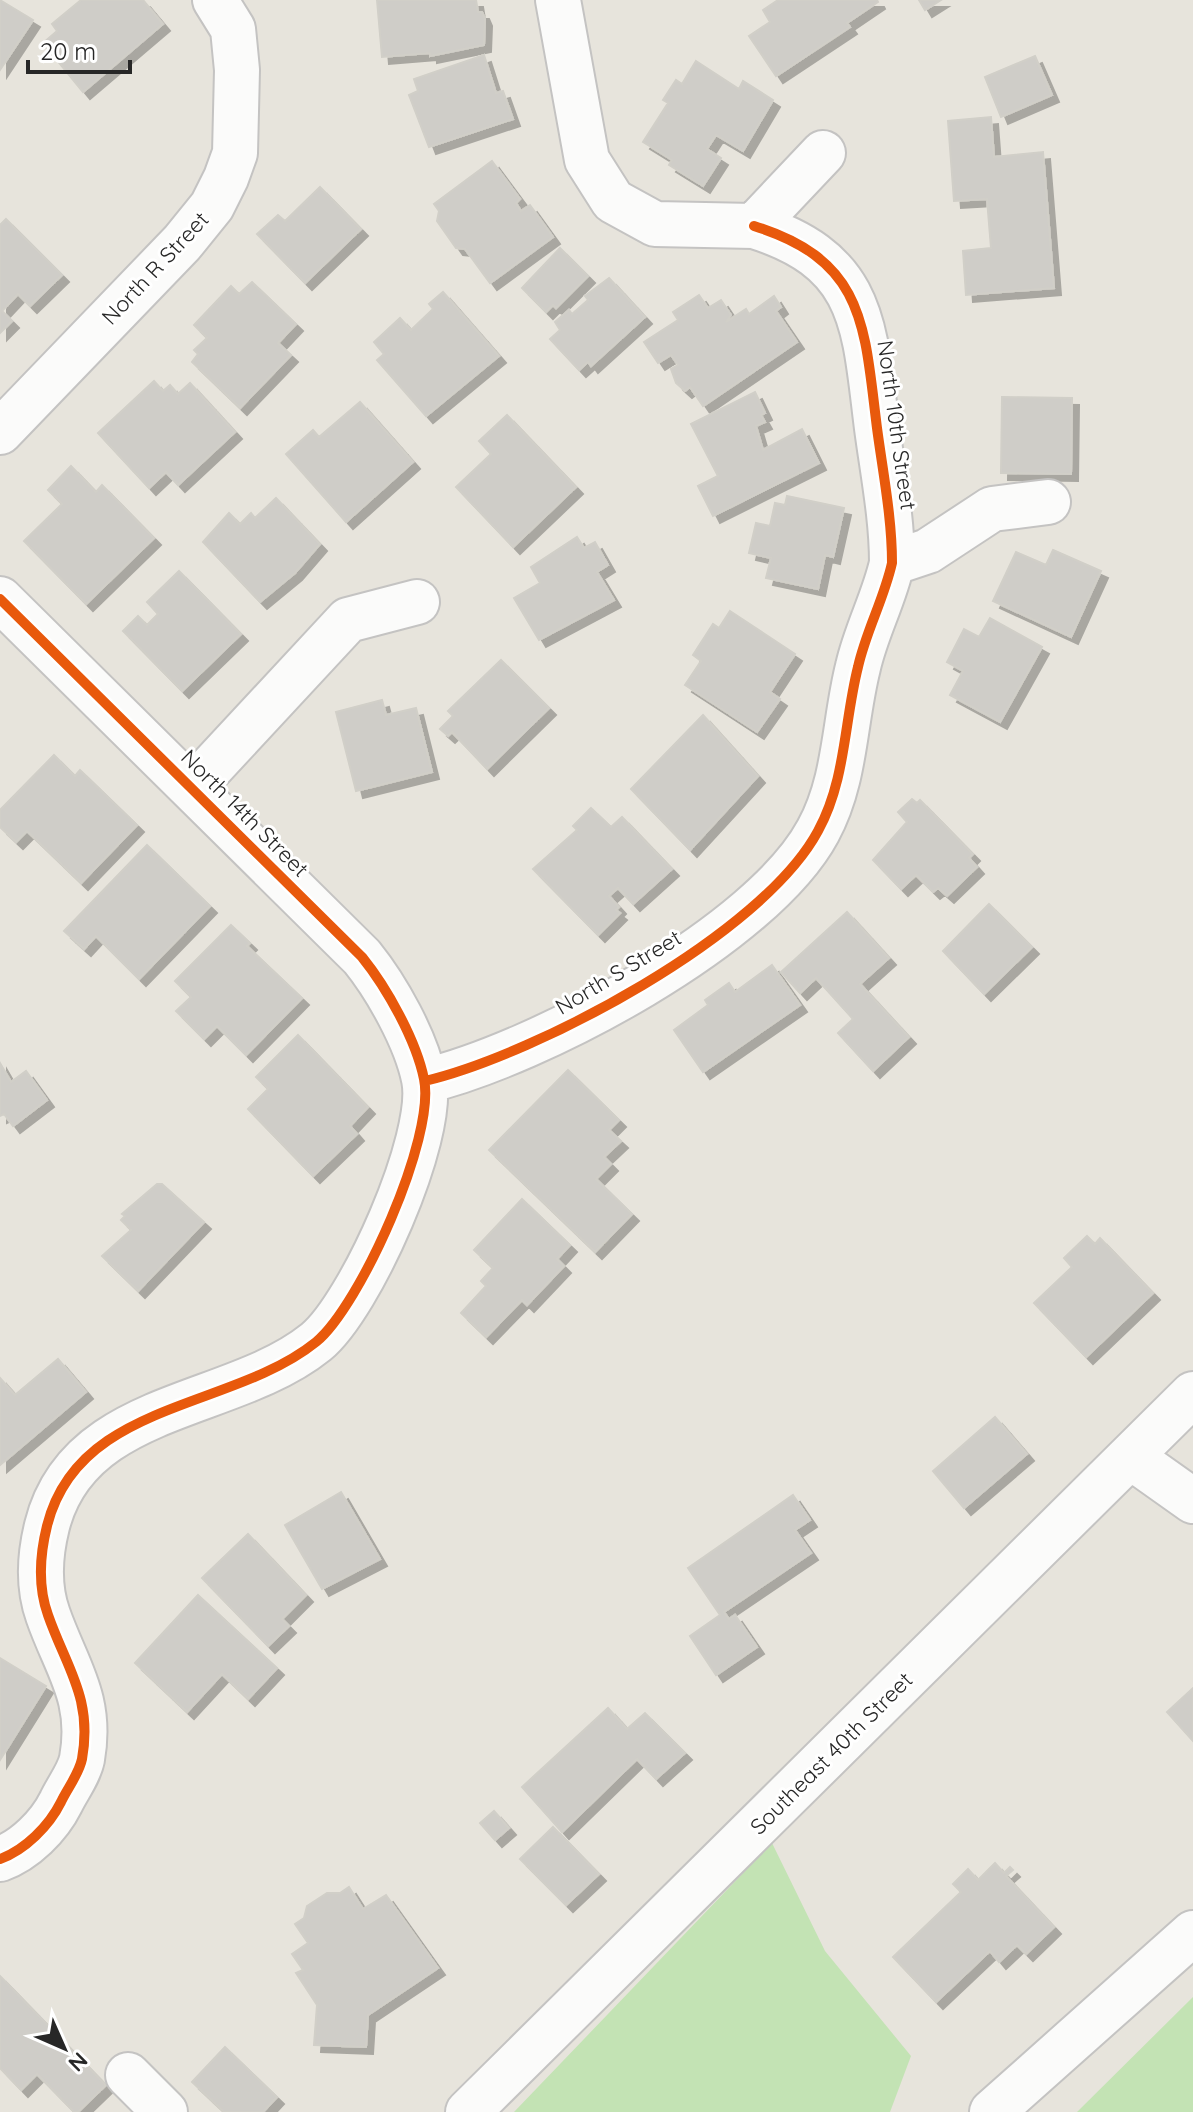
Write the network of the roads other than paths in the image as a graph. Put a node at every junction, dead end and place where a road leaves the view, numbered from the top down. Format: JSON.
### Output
{"nodes":[{"id":1,"x":215,"y":0,"type":"edge"},
{"id":2,"x":558,"y":0,"type":"edge"},
{"id":3,"x":823,"y":153,"type":"dead end"},
{"id":4,"x":754,"y":226,"type":"junction"},
{"id":5,"x":0,"y":432,"type":"edge"},
{"id":6,"x":1048,"y":502,"type":"dead end"},
{"id":7,"x":892,"y":563,"type":"junction"},
{"id":8,"x":0,"y":599,"type":"edge"},
{"id":9,"x":417,"y":602,"type":"dead end"},
{"id":10,"x":855,"y":680,"type":"joint"},
{"id":11,"x":192,"y":788,"type":"junction"},
{"id":12,"x":425,"y":1081,"type":"junction"},
{"id":13,"x":1193,"y":1394,"type":"edge"},
{"id":14,"x":1131,"y":1457,"type":"junction"},
{"id":15,"x":1193,"y":1501,"type":"edge"},
{"id":16,"x":0,"y":1859,"type":"edge"},
{"id":17,"x":1193,"y":1933,"type":"edge"},
{"id":18,"x":128,"y":2075,"type":"dead end"},
{"id":19,"x":165,"y":2112,"type":"edge"},
{"id":20,"x":468,"y":2112,"type":"edge"},
{"id":21,"x":992,"y":2112,"type":"edge"}],
"edges":[{"from":1,"to":5,"type":"street","name":"North R Street"},
{"from":2,"to":4,"type":"street","name":"North 10th Street"},
{"from":3,"to":4,"type":"street"},
{"from":4,"to":7,"type":"street","name":"North 10th Street"},
{"from":6,"to":7,"type":"street"},
{"from":7,"to":10,"type":"street","name":"North 10th Street"},
{"from":8,"to":11,"type":"street","name":"North 14th Street"},
{"from":9,"to":11,"type":"street"},
{"from":10,"to":12,"type":"street","name":"North S Street"},
{"from":11,"to":12,"type":"street","name":"North 14th Street"},
{"from":12,"to":16,"type":"street"},
{"from":13,"to":14,"type":"street","name":"Southeast 40th Street"},
{"from":14,"to":15,"type":"street"},
{"from":14,"to":20,"type":"street","name":"Southeast 40th Street"},
{"from":17,"to":21,"type":"street"},
{"from":18,"to":19,"type":"street"}]}
